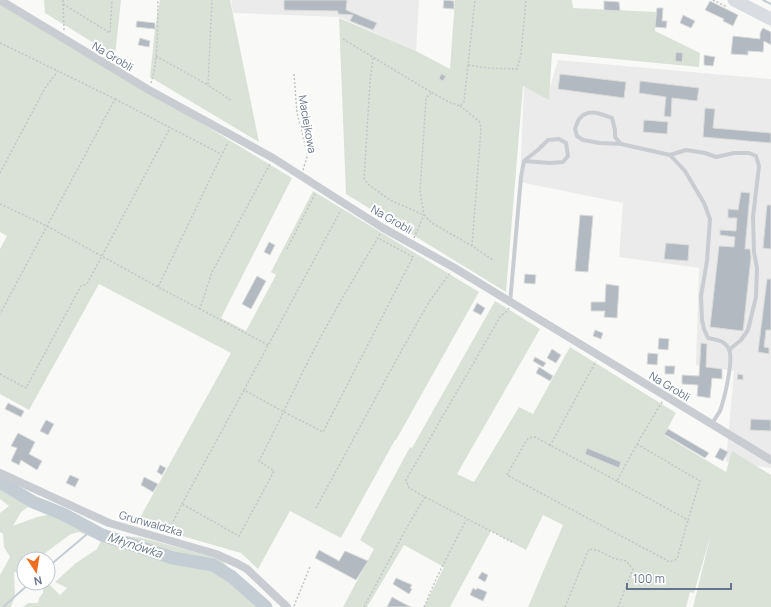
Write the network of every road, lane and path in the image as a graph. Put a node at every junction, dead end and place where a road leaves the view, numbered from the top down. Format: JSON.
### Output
{"nodes":[{"id":1,"x":0,"y":0,"type":"edge"},
{"id":2,"x":63,"y":0,"type":"edge"},
{"id":3,"x":112,"y":0,"type":"edge"},
{"id":4,"x":158,"y":0,"type":"edge"},
{"id":5,"x":212,"y":0,"type":"edge"},
{"id":6,"x":474,"y":0,"type":"edge"},
{"id":7,"x":526,"y":0,"type":"edge"},
{"id":8,"x":734,"y":0,"type":"edge"},
{"id":9,"x":62,"y":4,"type":"junction"},
{"id":10,"x":771,"y":19,"type":"edge"},
{"id":11,"x":62,"y":38,"type":"junction"},
{"id":12,"x":343,"y":39,"type":"dead end"},
{"id":13,"x":0,"y":43,"type":"edge"},
{"id":14,"x":156,"y":56,"type":"junction"},
{"id":15,"x":373,"y":58,"type":"junction"},
{"id":16,"x":468,"y":65,"type":"junction"},
{"id":17,"x":58,"y":71,"type":"junction"},
{"id":18,"x":294,"y":74,"type":"dead end"},
{"id":19,"x":208,"y":86,"type":"junction"},
{"id":20,"x":149,"y":90,"type":"junction"},
{"id":21,"x":432,"y":92,"type":"junction"},
{"id":22,"x":115,"y":99,"type":"junction"},
{"id":23,"x":232,"y":101,"type":"dead end"},
{"id":24,"x":460,"y":106,"type":"junction"},
{"id":25,"x":170,"y":128,"type":"junction"},
{"id":26,"x":232,"y":135,"type":"junction"},
{"id":27,"x":621,"y":144,"type":"junction"},
{"id":28,"x":221,"y":154,"type":"junction"},
{"id":29,"x":670,"y":155,"type":"junction"},
{"id":30,"x":273,"y":158,"type":"junction"},
{"id":31,"x":524,"y":161,"type":"junction"},
{"id":32,"x":0,"y":173,"type":"edge"},
{"id":33,"x":301,"y":176,"type":"junction"},
{"id":34,"x":319,"y":187,"type":"junction"},
{"id":35,"x":345,"y":203,"type":"junction"},
{"id":36,"x":0,"y":204,"type":"edge"},
{"id":37,"x":424,"y":215,"type":"junction"},
{"id":38,"x":47,"y":226,"type":"junction"},
{"id":39,"x":384,"y":228,"type":"junction"},
{"id":40,"x":378,"y":238,"type":"junction"},
{"id":41,"x":412,"y":243,"type":"junction"},
{"id":42,"x":472,"y":246,"type":"junction"},
{"id":43,"x":287,"y":249,"type":"dead end"},
{"id":44,"x":102,"y":256,"type":"junction"},
{"id":45,"x":493,"y":260,"type":"dead end"},
{"id":46,"x":453,"y":268,"type":"junction"},
{"id":47,"x":158,"y":287,"type":"junction"},
{"id":48,"x":510,"y":303,"type":"junction"},
{"id":49,"x":200,"y":309,"type":"junction"},
{"id":50,"x":0,"y":314,"type":"edge"},
{"id":51,"x":268,"y":345,"type":"junction"},
{"id":52,"x":729,"y":350,"type":"junction"},
{"id":53,"x":599,"y":356,"type":"junction"},
{"id":54,"x":0,"y":374,"type":"edge"},
{"id":55,"x":244,"y":390,"type":"junction"},
{"id":56,"x":666,"y":397,"type":"junction"},
{"id":57,"x":284,"y":412,"type":"junction"},
{"id":58,"x":712,"y":424,"type":"junction"},
{"id":59,"x":637,"y":444,"type":"junction"},
{"id":60,"x":550,"y":446,"type":"junction"},
{"id":61,"x":771,"y":460,"type":"edge"},
{"id":62,"x":0,"y":473,"type":"edge"},
{"id":63,"x":617,"y":481,"type":"junction"},
{"id":64,"x":425,"y":497,"type":"junction"},
{"id":65,"x":182,"y":504,"type":"junction"},
{"id":66,"x":316,"y":508,"type":"dead end"},
{"id":67,"x":466,"y":520,"type":"junction"},
{"id":68,"x":688,"y":520,"type":"junction"},
{"id":69,"x":165,"y":539,"type":"junction"},
{"id":70,"x":512,"y":542,"type":"dead end"},
{"id":71,"x":310,"y":567,"type":"dead end"},
{"id":72,"x":287,"y":607,"type":"edge"},
{"id":73,"x":293,"y":607,"type":"edge"},
{"id":74,"x":364,"y":607,"type":"edge"},
{"id":75,"x":424,"y":607,"type":"edge"},
{"id":76,"x":565,"y":607,"type":"edge"},
{"id":77,"x":618,"y":607,"type":"edge"}],
"edges":[{"from":1,"to":11,"type":"street","name":"Na Grobli"},
{"from":2,"to":9,"type":"path"},
{"from":3,"to":9,"type":"path"},
{"from":4,"to":14,"type":"path"},
{"from":5,"to":19,"type":"path"},
{"from":6,"to":16,"type":"path"},
{"from":7,"to":16,"type":"path"},
{"from":8,"to":10,"type":"main road"},
{"from":9,"to":11,"type":"path"},
{"from":11,"to":20,"type":"street","name":"Na Grobli"},
{"from":12,"to":15,"type":"path"},
{"from":13,"to":17,"type":"path"},
{"from":14,"to":19,"type":"path"},
{"from":14,"to":20,"type":"path"},
{"from":15,"to":21,"type":"path"},
{"from":15,"to":37,"type":"path"},
{"from":16,"to":24,"type":"path"},
{"from":17,"to":22,"type":"path"},
{"from":17,"to":32,"type":"path"},
{"from":18,"to":33,"type":"path","name":"Maciejkowa"},
{"from":19,"to":23,"type":"path"},
{"from":20,"to":26,"type":"street","name":"Na Grobli"},
{"from":21,"to":24,"type":"path"},
{"from":21,"to":37,"type":"path"},
{"from":22,"to":25,"type":"path"},
{"from":22,"to":38,"type":"path"},
{"from":24,"to":42,"type":"path"},
{"from":25,"to":28,"type":"path"},
{"from":25,"to":44,"type":"path"},
{"from":26,"to":28,"type":"path"},
{"from":26,"to":30,"type":"street","name":"Na Grobli"},
{"from":27,"to":27,"type":"lane"},
{"from":27,"to":29,"type":"lane"},
{"from":28,"to":47,"type":"path"},
{"from":29,"to":52,"type":"lane"},
{"from":29,"to":52,"type":"lane"},
{"from":30,"to":33,"type":"street","name":"Na Grobli"},
{"from":30,"to":49,"type":"path"},
{"from":31,"to":31,"type":"lane"},
{"from":31,"to":48,"type":"lane"},
{"from":33,"to":34,"type":"street","name":"Na Grobli"},
{"from":34,"to":35,"type":"street","name":"Na Grobli"},
{"from":34,"to":43,"type":"path"},
{"from":35,"to":39,"type":"street","name":"Na Grobli"},
{"from":35,"to":51,"type":"path"},
{"from":36,"to":38,"type":"path"},
{"from":37,"to":41,"type":"path"},
{"from":37,"to":42,"type":"path"},
{"from":38,"to":44,"type":"path"},
{"from":38,"to":50,"type":"path"},
{"from":39,"to":40,"type":"path"},
{"from":39,"to":41,"type":"street","name":"Na Grobli"},
{"from":40,"to":57,"type":"path"},
{"from":40,"to":57,"type":"path"},
{"from":41,"to":46,"type":"street","name":"Na Grobli"},
{"from":42,"to":45,"type":"path"},
{"from":44,"to":47,"type":"path"},
{"from":44,"to":54,"type":"path"},
{"from":46,"to":48,"type":"street","name":"Na Grobli"},
{"from":46,"to":66,"type":"path"},
{"from":47,"to":49,"type":"path"},
{"from":48,"to":53,"type":"street","name":"Na Grobli"},
{"from":48,"to":64,"type":"path"},
{"from":49,"to":51,"type":"path"},
{"from":51,"to":55,"type":"path"},
{"from":52,"to":58,"type":"lane"},
{"from":53,"to":56,"type":"street","name":"Na Grobli"},
{"from":53,"to":60,"type":"path"},
{"from":55,"to":57,"type":"path"},
{"from":55,"to":65,"type":"path"},
{"from":56,"to":58,"type":"street","name":"Na Grobli"},
{"from":56,"to":59,"type":"path"},
{"from":57,"to":65,"type":"path"},
{"from":58,"to":61,"type":"street","name":"Na Grobli"},
{"from":59,"to":63,"type":"path"},
{"from":59,"to":68,"type":"path"},
{"from":60,"to":63,"type":"path"},
{"from":60,"to":68,"type":"path"},
{"from":62,"to":69,"type":"street","name":"Grunwaldzka"},
{"from":63,"to":68,"type":"path"},
{"from":64,"to":67,"type":"path"},
{"from":64,"to":74,"type":"path"},
{"from":65,"to":69,"type":"path"},
{"from":67,"to":70,"type":"path"},
{"from":67,"to":75,"type":"path"},
{"from":69,"to":72,"type":"street","name":"Grunwaldzka"},
{"from":71,"to":73,"type":"path"},
{"from":76,"to":77,"type":"path"}]}
